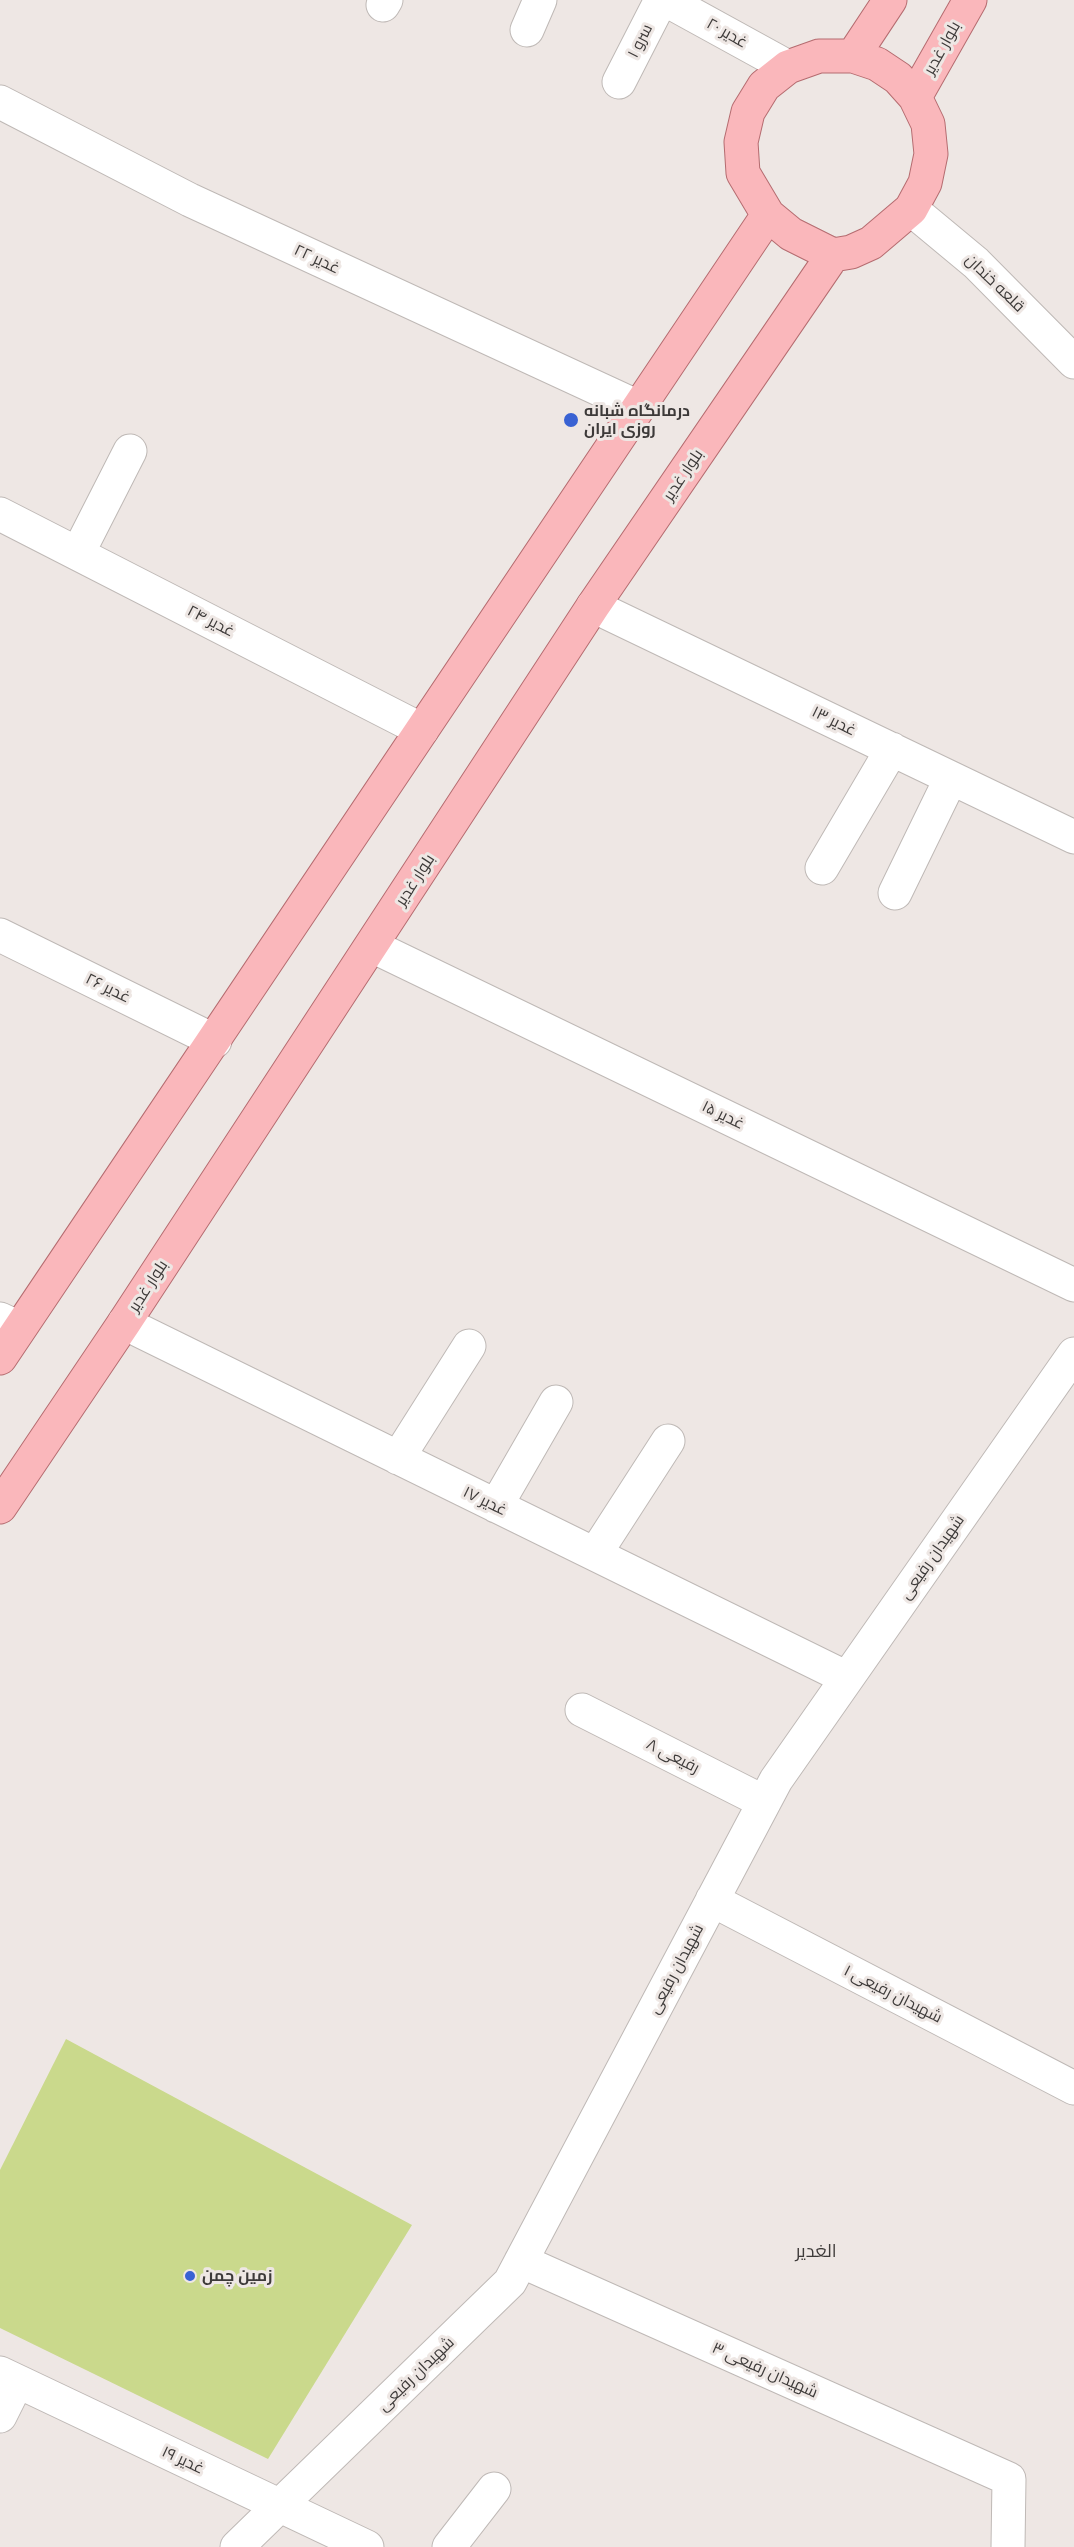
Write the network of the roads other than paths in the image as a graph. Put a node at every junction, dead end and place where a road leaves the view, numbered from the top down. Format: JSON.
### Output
{"nodes":[{"id":1,"x":540,"y":0,"type":"edge"},
{"id":2,"x":661,"y":0,"type":"edge"},
{"id":3,"x":666,"y":0,"type":"edge"},
{"id":4,"x":890,"y":0,"type":"edge"},
{"id":5,"x":970,"y":0,"type":"edge"},
{"id":6,"x":527,"y":30,"type":"dead end"},
{"id":7,"x":853,"y":56,"type":"junction"},
{"id":8,"x":788,"y":67,"type":"junction"},
{"id":9,"x":619,"y":82,"type":"dead end"},
{"id":10,"x":915,"y":97,"type":"junction"},
{"id":11,"x":0,"y":102,"type":"edge"},
{"id":12,"x":911,"y":210,"type":"junction"},
{"id":13,"x":768,"y":215,"type":"junction"},
{"id":14,"x":833,"y":255,"type":"junction"},
{"id":15,"x":1074,"y":362,"type":"edge"},
{"id":16,"x":638,"y":407,"type":"junction"},
{"id":17,"x":130,"y":450,"type":"dead end"},
{"id":18,"x":0,"y":514,"type":"edge"},
{"id":19,"x":78,"y":553,"type":"junction"},
{"id":20,"x":593,"y":606,"type":"junction"},
{"id":21,"x":422,"y":730,"type":"junction"},
{"id":22,"x":892,"y":749,"type":"junction"},
{"id":23,"x":951,"y":778,"type":"junction"},
{"id":24,"x":1074,"y":837,"type":"edge"},
{"id":25,"x":822,"y":868,"type":"dead end"},
{"id":26,"x":895,"y":893,"type":"dead end"},
{"id":27,"x":0,"y":935,"type":"edge"},
{"id":28,"x":372,"y":946,"type":"junction"},
{"id":29,"x":215,"y":1041,"type":"junction"},
{"id":30,"x":1074,"y":1285,"type":"edge"},
{"id":31,"x":10,"y":1323,"type":"edge"},
{"id":32,"x":124,"y":1323,"type":"junction"},
{"id":33,"x":469,"y":1346,"type":"dead end"},
{"id":34,"x":1074,"y":1354,"type":"edge"},
{"id":35,"x":0,"y":1358,"type":"edge"},
{"id":36,"x":556,"y":1402,"type":"dead end"},
{"id":37,"x":668,"y":1441,"type":"dead end"},
{"id":38,"x":398,"y":1458,"type":"junction"},
{"id":39,"x":496,"y":1506,"type":"junction"},
{"id":40,"x":0,"y":1507,"type":"edge"},
{"id":41,"x":595,"y":1554,"type":"junction"},
{"id":42,"x":847,"y":1678,"type":"junction"},
{"id":43,"x":582,"y":1710,"type":"dead end"},
{"id":44,"x":764,"y":1802,"type":"junction"},
{"id":45,"x":712,"y":1900,"type":"junction"},
{"id":46,"x":1074,"y":2088,"type":"edge"},
{"id":47,"x":521,"y":2261,"type":"junction"},
{"id":48,"x":9,"y":2378,"type":"edge"},
{"id":49,"x":0,"y":2416,"type":"edge"},
{"id":50,"x":494,"y":2488,"type":"dead end"},
{"id":51,"x":279,"y":2506,"type":"junction"},
{"id":52,"x":237,"y":2547,"type":"edge"},
{"id":53,"x":367,"y":2547,"type":"edge"},
{"id":54,"x":449,"y":2547,"type":"edge"},
{"id":55,"x":1008,"y":2547,"type":"edge"}],
"edges":[{"from":1,"to":6,"type":"street"},
{"from":2,"to":9,"type":"street","name":"سرو ۱"},
{"from":3,"to":8,"type":"street","name":"۲۰ غدیر"},
{"from":4,"to":7,"type":"main road"},
{"from":5,"to":10,"type":"main road","name":"بلوار غدیر"},
{"from":7,"to":8,"type":"main road"},
{"from":7,"to":10,"type":"main road"},
{"from":8,"to":13,"type":"main road"},
{"from":10,"to":12,"type":"main road"},
{"from":11,"to":16,"type":"street","name":"۲۲ غدیر"},
{"from":12,"to":14,"type":"main road"},
{"from":12,"to":15,"type":"street","name":"قلعه خندان"},
{"from":13,"to":14,"type":"main road"},
{"from":13,"to":16,"type":"main road"},
{"from":14,"to":20,"type":"main road","name":"بلوار غدیر"},
{"from":16,"to":21,"type":"main road"},
{"from":17,"to":19,"type":"street"},
{"from":18,"to":19,"type":"street","name":"۲۴ غدیر"},
{"from":19,"to":21,"type":"street","name":"۲۴ غدیر"},
{"from":20,"to":22,"type":"street","name":"۱۳ غدیر"},
{"from":20,"to":28,"type":"main road","name":"بلوار غدیر"},
{"from":21,"to":29,"type":"main road"},
{"from":22,"to":23,"type":"street","name":"۱۳ غدیر"},
{"from":22,"to":25,"type":"street"},
{"from":23,"to":24,"type":"street","name":"۱۳ غدیر"},
{"from":23,"to":26,"type":"street"},
{"from":27,"to":29,"type":"street","name":"۲۶ غدیر"},
{"from":28,"to":30,"type":"street","name":"۱۵ غدیر"},
{"from":28,"to":32,"type":"main road","name":"بلوار غدیر"},
{"from":29,"to":31,"type":"main road"},
{"from":31,"to":35,"type":"main road"},
{"from":32,"to":38,"type":"street","name":"۱۷ غدیر"},
{"from":32,"to":40,"type":"main road","name":"بلوار غدیر"},
{"from":33,"to":38,"type":"street"},
{"from":34,"to":42,"type":"street","name":"شهیدان رفیعی"},
{"from":36,"to":39,"type":"street"},
{"from":37,"to":41,"type":"street"},
{"from":38,"to":39,"type":"street","name":"۱۷ غدیر"},
{"from":39,"to":41,"type":"street","name":"۱۷ غدیر"},
{"from":41,"to":42,"type":"street","name":"۱۷ غدیر"},
{"from":42,"to":44,"type":"street","name":"شهیدان رفیعی"},
{"from":43,"to":44,"type":"street","name":"رفیعی ۸"},
{"from":44,"to":45,"type":"street","name":"شهیدان رفیعی"},
{"from":45,"to":46,"type":"street","name":"۱ شهیدان رفیعی"},
{"from":45,"to":47,"type":"street","name":"شهیدان رفیعی"},
{"from":47,"to":51,"type":"street","name":"شهیدان رفیعی"},
{"from":47,"to":55,"type":"street","name":"۳ شهیدان رفیعی"},
{"from":48,"to":49,"type":"street"},
{"from":48,"to":51,"type":"street","name":"۱۹ غدیر"},
{"from":50,"to":54,"type":"street"},
{"from":51,"to":52,"type":"street","name":"شهیدان رفیعی"},
{"from":51,"to":53,"type":"street","name":"۱۹ غدیر"}]}
